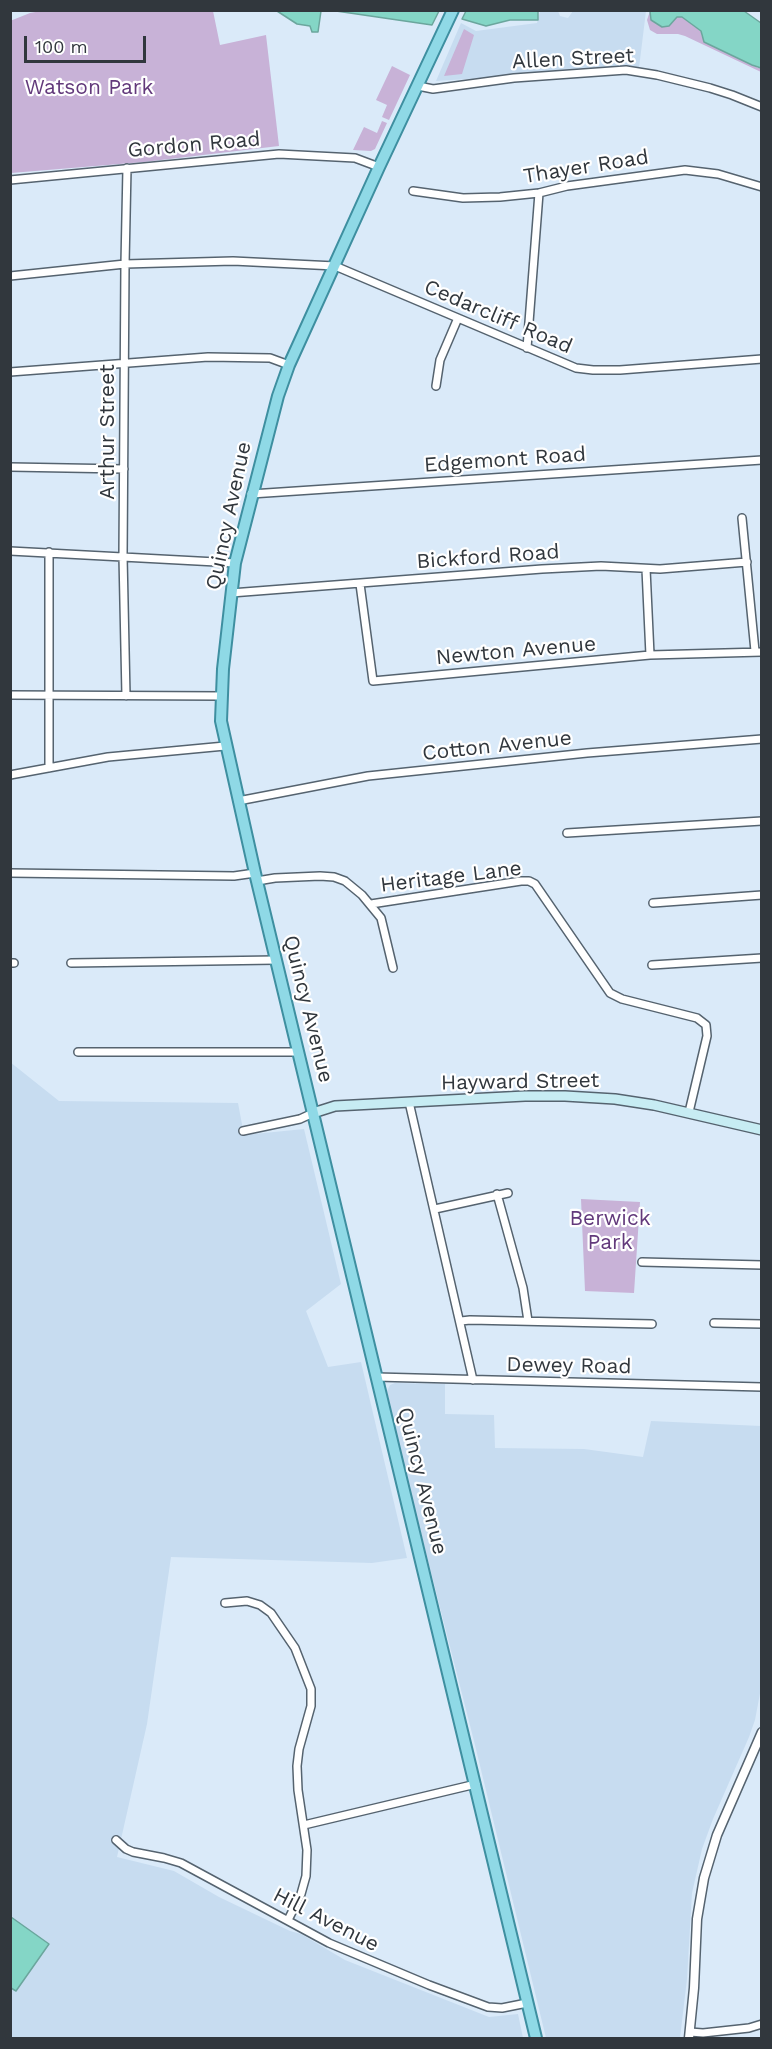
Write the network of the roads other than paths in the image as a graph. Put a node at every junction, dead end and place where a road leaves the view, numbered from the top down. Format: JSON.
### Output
{"nodes":[{"id":1,"x":453,"y":10,"type":"edge"},
{"id":2,"x":418,"y":86,"type":"junction"},
{"id":3,"x":762,"y":107,"type":"edge"},
{"id":4,"x":379,"y":167,"type":"junction"},
{"id":5,"x":127,"y":168,"type":"junction"},
{"id":6,"x":10,"y":180,"type":"edge"},
{"id":7,"x":762,"y":188,"type":"edge"},
{"id":8,"x":413,"y":191,"type":"dead end"},
{"id":9,"x":539,"y":193,"type":"junction"},
{"id":10,"x":125,"y":264,"type":"junction"},
{"id":11,"x":334,"y":266,"type":"junction"},
{"id":12,"x":10,"y":276,"type":"edge"},
{"id":13,"x":458,"y":318,"type":"junction"},
{"id":14,"x":527,"y":348,"type":"junction"},
{"id":15,"x":762,"y":359,"type":"edge"},
{"id":16,"x":125,"y":363,"type":"junction"},
{"id":17,"x":289,"y":365,"type":"junction"},
{"id":18,"x":10,"y":372,"type":"edge"},
{"id":19,"x":436,"y":386,"type":"dead end"},
{"id":20,"x":762,"y":460,"type":"edge"},
{"id":21,"x":10,"y":467,"type":"edge"},
{"id":22,"x":124,"y":469,"type":"junction"},
{"id":23,"x":251,"y":494,"type":"junction"},
{"id":24,"x":742,"y":518,"type":"dead end"},
{"id":25,"x":10,"y":551,"type":"edge"},
{"id":26,"x":49,"y":552,"type":"junction"},
{"id":27,"x":123,"y":556,"type":"junction"},
{"id":28,"x":747,"y":562,"type":"junction"},
{"id":29,"x":235,"y":563,"type":"junction"},
{"id":30,"x":646,"y":569,"type":"junction"},
{"id":31,"x":360,"y":584,"type":"junction"},
{"id":32,"x":231,"y":593,"type":"junction"},
{"id":33,"x":758,"y":651,"type":"edge"},
{"id":34,"x":650,"y":655,"type":"junction"},
{"id":35,"x":10,"y":695,"type":"edge"},
{"id":36,"x":49,"y":695,"type":"junction"},
{"id":37,"x":126,"y":696,"type":"junction"},
{"id":38,"x":221,"y":696,"type":"junction"},
{"id":39,"x":762,"y":739,"type":"edge"},
{"id":40,"x":225,"y":746,"type":"junction"},
{"id":41,"x":49,"y":768,"type":"junction"},
{"id":42,"x":10,"y":775,"type":"edge"},
{"id":43,"x":238,"y":801,"type":"junction"},
{"id":44,"x":762,"y":821,"type":"edge"},
{"id":45,"x":567,"y":833,"type":"dead end"},
{"id":46,"x":10,"y":873,"type":"edge"},
{"id":47,"x":256,"y":877,"type":"junction"},
{"id":48,"x":762,"y":895,"type":"edge"},
{"id":49,"x":653,"y":903,"type":"dead end"},
{"id":50,"x":371,"y":904,"type":"junction"},
{"id":51,"x":762,"y":958,"type":"edge"},
{"id":52,"x":276,"y":960,"type":"junction"},
{"id":53,"x":71,"y":963,"type":"dead end"},
{"id":54,"x":652,"y":965,"type":"dead end"},
{"id":55,"x":393,"y":968,"type":"dead end"},
{"id":56,"x":78,"y":1052,"type":"dead end"},
{"id":57,"x":298,"y":1052,"type":"junction"},
{"id":58,"x":409,"y":1102,"type":"junction"},
{"id":59,"x":689,"y":1112,"type":"junction"},
{"id":60,"x":313,"y":1113,"type":"junction"},
{"id":61,"x":762,"y":1130,"type":"edge"},
{"id":62,"x":243,"y":1131,"type":"dead end"},
{"id":63,"x":508,"y":1193,"type":"dead end"},
{"id":64,"x":497,"y":1194,"type":"junction"},
{"id":65,"x":435,"y":1209,"type":"junction"},
{"id":66,"x":642,"y":1262,"type":"dead end"},
{"id":67,"x":762,"y":1265,"type":"edge"},
{"id":68,"x":460,"y":1321,"type":"junction"},
{"id":69,"x":528,"y":1321,"type":"junction"},
{"id":70,"x":714,"y":1323,"type":"dead end"},
{"id":71,"x":652,"y":1324,"type":"dead end"},
{"id":72,"x":762,"y":1324,"type":"edge"},
{"id":73,"x":376,"y":1377,"type":"junction"},
{"id":74,"x":473,"y":1380,"type":"junction"},
{"id":75,"x":762,"y":1387,"type":"edge"},
{"id":76,"x":225,"y":1603,"type":"dead end"},
{"id":77,"x":762,"y":1732,"type":"edge"},
{"id":78,"x":476,"y":1784,"type":"junction"},
{"id":79,"x":304,"y":1825,"type":"junction"},
{"id":80,"x":116,"y":1840,"type":"dead end"},
{"id":81,"x":288,"y":1920,"type":"junction"},
{"id":82,"x":527,"y":2003,"type":"junction"},
{"id":83,"x":762,"y":2024,"type":"edge"},
{"id":84,"x":689,"y":2035,"type":"edge"},
{"id":85,"x":536,"y":2038,"type":"edge"}],
"edges":[{"from":1,"to":2,"type":"main road","name":"Quincy Avenue"},
{"from":2,"to":3,"type":"street","name":"Allen Street"},
{"from":2,"to":4,"type":"main road","name":"Quincy Avenue"},
{"from":4,"to":5,"type":"street","name":"Gordon Road"},
{"from":4,"to":11,"type":"main road","name":"Quincy Avenue"},
{"from":5,"to":6,"type":"street","name":"Gordon Road"},
{"from":5,"to":10,"type":"street","name":"Arthur Street"},
{"from":7,"to":9,"type":"street","name":"Thayer Road"},
{"from":8,"to":9,"type":"street","name":"Thayer Road"},
{"from":9,"to":14,"type":"street"},
{"from":10,"to":11,"type":"street","name":"Cedarcliff Road"},
{"from":10,"to":12,"type":"street","name":"Cedarcliff Road"},
{"from":10,"to":16,"type":"street","name":"Arthur Street"},
{"from":11,"to":13,"type":"street","name":"Cedarcliff Road"},
{"from":11,"to":17,"type":"main road","name":"Quincy Avenue"},
{"from":13,"to":14,"type":"street","name":"Cedarcliff Road"},
{"from":13,"to":19,"type":"street"},
{"from":14,"to":15,"type":"street","name":"Cedarcliff Road"},
{"from":16,"to":17,"type":"street"},
{"from":16,"to":18,"type":"street"},
{"from":16,"to":22,"type":"street","name":"Arthur Street"},
{"from":17,"to":23,"type":"main road","name":"Quincy Avenue"},
{"from":20,"to":23,"type":"street","name":"Edgemont Road"},
{"from":21,"to":22,"type":"street"},
{"from":22,"to":27,"type":"street","name":"Arthur Street"},
{"from":23,"to":29,"type":"main road","name":"Quincy Avenue"},
{"from":24,"to":28,"type":"street"},
{"from":25,"to":26,"type":"street"},
{"from":26,"to":27,"type":"street"},
{"from":26,"to":36,"type":"street"},
{"from":27,"to":29,"type":"street"},
{"from":27,"to":37,"type":"street","name":"Arthur Street"},
{"from":28,"to":30,"type":"street","name":"Bickford Road"},
{"from":28,"to":33,"type":"street"},
{"from":29,"to":32,"type":"main road","name":"Quincy Avenue"},
{"from":30,"to":31,"type":"street","name":"Bickford Road"},
{"from":30,"to":34,"type":"street"},
{"from":31,"to":32,"type":"street","name":"Bickford Road"},
{"from":31,"to":34,"type":"street","name":"Newton Avenue"},
{"from":32,"to":38,"type":"main road","name":"Quincy Avenue"},
{"from":33,"to":34,"type":"street","name":"Newton Avenue"},
{"from":35,"to":36,"type":"street"},
{"from":36,"to":37,"type":"street"},
{"from":36,"to":41,"type":"street"},
{"from":37,"to":38,"type":"street"},
{"from":38,"to":40,"type":"main road","name":"Quincy Avenue"},
{"from":39,"to":43,"type":"street","name":"Cotton Avenue"},
{"from":40,"to":41,"type":"street"},
{"from":40,"to":43,"type":"main road","name":"Quincy Avenue"},
{"from":41,"to":42,"type":"street"},
{"from":43,"to":47,"type":"main road","name":"Quincy Avenue"},
{"from":44,"to":45,"type":"street"},
{"from":46,"to":47,"type":"street"},
{"from":47,"to":50,"type":"street"},
{"from":47,"to":52,"type":"main road","name":"Quincy Avenue"},
{"from":48,"to":49,"type":"street"},
{"from":50,"to":55,"type":"street"},
{"from":50,"to":59,"type":"street","name":"Heritage Lane"},
{"from":51,"to":54,"type":"street"},
{"from":52,"to":53,"type":"street"},
{"from":52,"to":57,"type":"main road","name":"Quincy Avenue"},
{"from":56,"to":57,"type":"street"},
{"from":57,"to":60,"type":"main road","name":"Quincy Avenue"},
{"from":58,"to":59,"type":"main road","name":"Hayward Street"},
{"from":58,"to":60,"type":"main road","name":"Hayward Street"},
{"from":58,"to":65,"type":"street"},
{"from":59,"to":61,"type":"main road","name":"Hayward Street"},
{"from":60,"to":62,"type":"street"},
{"from":60,"to":73,"type":"main road","name":"Quincy Avenue"},
{"from":63,"to":64,"type":"street"},
{"from":64,"to":65,"type":"street"},
{"from":64,"to":69,"type":"street"},
{"from":65,"to":68,"type":"street"},
{"from":66,"to":67,"type":"street"},
{"from":68,"to":69,"type":"street"},
{"from":68,"to":74,"type":"street"},
{"from":69,"to":71,"type":"street"},
{"from":70,"to":72,"type":"street"},
{"from":73,"to":74,"type":"street","name":"Dewey Road"},
{"from":73,"to":78,"type":"main road","name":"Quincy Avenue"},
{"from":74,"to":75,"type":"street","name":"Dewey Road"},
{"from":76,"to":79,"type":"street"},
{"from":77,"to":84,"type":"street"},
{"from":78,"to":79,"type":"street"},
{"from":78,"to":82,"type":"main road","name":"Quincy Avenue"},
{"from":79,"to":81,"type":"street"},
{"from":80,"to":81,"type":"street","name":"Hill Avenue"},
{"from":81,"to":82,"type":"street","name":"Hill Avenue"},
{"from":82,"to":85,"type":"main road","name":"Quincy Avenue"},
{"from":83,"to":84,"type":"street"}]}
